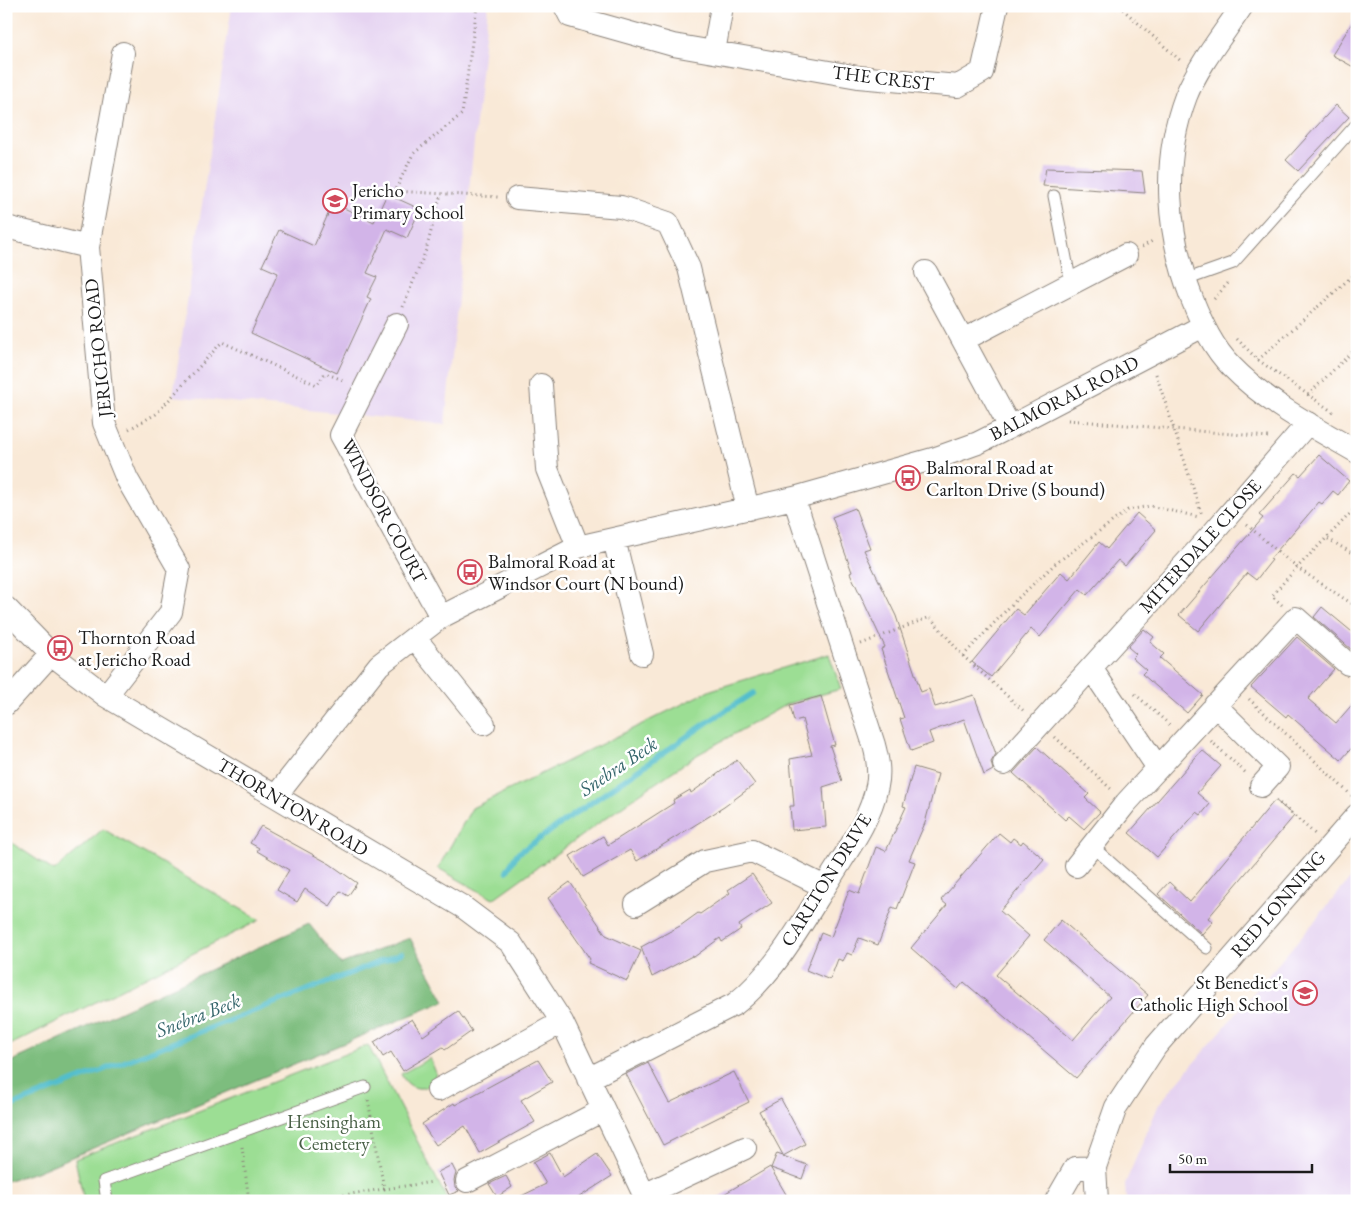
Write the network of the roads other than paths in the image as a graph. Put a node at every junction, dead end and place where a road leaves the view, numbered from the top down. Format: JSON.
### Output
{"nodes":[{"id":1,"x":565,"y":6,"type":"edge"},
{"id":2,"x":722,"y":6,"type":"edge"},
{"id":3,"x":997,"y":6,"type":"edge"},
{"id":4,"x":1242,"y":6,"type":"edge"},
{"id":5,"x":714,"y":52,"type":"junction"},
{"id":6,"x":123,"y":53,"type":"dead end"},
{"id":7,"x":1355,"y":126,"type":"dead end"},
{"id":8,"x":1054,"y":196,"type":"dead end"},
{"id":9,"x":518,"y":198,"type":"road end"},
{"id":10,"x":6,"y":226,"type":"edge"},
{"id":11,"x":88,"y":247,"type":"junction"},
{"id":12,"x":1126,"y":255,"type":"road end"},
{"id":13,"x":926,"y":272,"type":"dead end"},
{"id":14,"x":1071,"y":284,"type":"junction"},
{"id":15,"x":1188,"y":288,"type":"junction"},
{"id":16,"x":397,"y":324,"type":"road end"},
{"id":17,"x":1203,"y":326,"type":"junction"},
{"id":18,"x":963,"y":340,"type":"junction"},
{"id":19,"x":541,"y":385,"type":"dead end"},
{"id":20,"x":1010,"y":427,"type":"junction"},
{"id":21,"x":1301,"y":432,"type":"junction"},
{"id":22,"x":1357,"y":452,"type":"edge"},
{"id":23,"x":794,"y":498,"type":"junction"},
{"id":24,"x":748,"y":509,"type":"junction"},
{"id":25,"x":614,"y":539,"type":"junction"},
{"id":26,"x":578,"y":547,"type":"junction"},
{"id":27,"x":6,"y":608,"type":"edge"},
{"id":28,"x":441,"y":617,"type":"junction"},
{"id":29,"x":415,"y":638,"type":"junction"},
{"id":30,"x":51,"y":654,"type":"junction"},
{"id":31,"x":642,"y":654,"type":"dead end"},
{"id":32,"x":1348,"y":664,"type":"dead end"},
{"id":33,"x":1091,"y":668,"type":"junction"},
{"id":34,"x":106,"y":696,"type":"junction"},
{"id":35,"x":6,"y":704,"type":"edge"},
{"id":36,"x":1215,"y":705,"type":"junction"},
{"id":37,"x":484,"y":724,"type":"dead end"},
{"id":38,"x":1004,"y":764,"type":"dead end"},
{"id":39,"x":1158,"y":768,"type":"junction"},
{"id":40,"x":1261,"y":786,"type":"dead end"},
{"id":41,"x":276,"y":796,"type":"junction"},
{"id":42,"x":1357,"y":815,"type":"edge"},
{"id":43,"x":1093,"y":846,"type":"junction"},
{"id":44,"x":1076,"y":866,"type":"dead end"},
{"id":45,"x":824,"y":887,"type":"junction"},
{"id":46,"x":636,"y":904,"type":"dead end"},
{"id":47,"x":1207,"y":948,"type":"dead end"},
{"id":48,"x":562,"y":1022,"type":"junction"},
{"id":49,"x":445,"y":1079,"type":"dead end"},
{"id":50,"x":588,"y":1079,"type":"junction"},
{"id":51,"x":365,"y":1087,"type":"road end"},
{"id":52,"x":603,"y":1110,"type":"junction"},
{"id":53,"x":745,"y":1148,"type":"dead end"},
{"id":54,"x":1095,"y":1167,"type":"junction"},
{"id":55,"x":467,"y":1181,"type":"dead end"},
{"id":56,"x":645,"y":1198,"type":"edge"},
{"id":57,"x":107,"y":1201,"type":"edge"},
{"id":58,"x":1056,"y":1201,"type":"edge"},
{"id":59,"x":1097,"y":1201,"type":"edge"}],
"edges":[{"from":1,"to":5,"type":"street","name":"THE CREST"},
{"from":2,"to":5,"type":"street"},
{"from":3,"to":5,"type":"street","name":"THE CREST"},
{"from":4,"to":15,"type":"street"},
{"from":6,"to":11,"type":"street","name":"JERICHO ROAD"},
{"from":7,"to":15,"type":"lane"},
{"from":8,"to":14,"type":"lane"},
{"from":9,"to":24,"type":"street"},
{"from":10,"to":11,"type":"street"},
{"from":11,"to":34,"type":"street","name":"JERICHO ROAD"},
{"from":12,"to":14,"type":"street"},
{"from":13,"to":18,"type":"street"},
{"from":14,"to":18,"type":"street"},
{"from":15,"to":17,"type":"street"},
{"from":16,"to":28,"type":"street","name":"WINDSOR COURT"},
{"from":17,"to":20,"type":"street","name":"BALMORAL ROAD"},
{"from":17,"to":21,"type":"street"},
{"from":18,"to":20,"type":"street"},
{"from":19,"to":26,"type":"street"},
{"from":20,"to":23,"type":"street","name":"BALMORAL ROAD"},
{"from":21,"to":22,"type":"street"},
{"from":21,"to":33,"type":"street","name":"MITERDALE CLOSE"},
{"from":23,"to":24,"type":"street","name":"BALMORAL ROAD"},
{"from":23,"to":45,"type":"street","name":"CARLTON DRIVE"},
{"from":24,"to":25,"type":"street","name":"BALMORAL ROAD"},
{"from":25,"to":26,"type":"street","name":"BALMORAL ROAD"},
{"from":25,"to":31,"type":"street"},
{"from":26,"to":28,"type":"street","name":"BALMORAL ROAD"},
{"from":27,"to":30,"type":"street","name":"THORNTON ROAD"},
{"from":28,"to":29,"type":"street","name":"BALMORAL ROAD"},
{"from":29,"to":37,"type":"street"},
{"from":29,"to":41,"type":"street","name":"BALMORAL ROAD"},
{"from":30,"to":34,"type":"street","name":"THORNTON ROAD"},
{"from":30,"to":35,"type":"street"},
{"from":32,"to":36,"type":"street"},
{"from":33,"to":38,"type":"street","name":"MITERDALE CLOSE"},
{"from":33,"to":39,"type":"street"},
{"from":34,"to":41,"type":"street","name":"THORNTON ROAD"},
{"from":36,"to":39,"type":"street"},
{"from":36,"to":40,"type":"street"},
{"from":39,"to":43,"type":"street"},
{"from":41,"to":48,"type":"street","name":"THORNTON ROAD"},
{"from":42,"to":54,"type":"street","name":"RED LONNING"},
{"from":43,"to":44,"type":"street"},
{"from":43,"to":47,"type":"lane"},
{"from":45,"to":46,"type":"street"},
{"from":45,"to":50,"type":"street","name":"CARLTON DRIVE"},
{"from":48,"to":49,"type":"street"},
{"from":48,"to":50,"type":"street","name":"THORNTON ROAD"},
{"from":50,"to":52,"type":"street","name":"THORNTON ROAD"},
{"from":51,"to":57,"type":"lane"},
{"from":52,"to":55,"type":"street"},
{"from":52,"to":56,"type":"street","name":"THORNTON ROAD"},
{"from":53,"to":56,"type":"street"},
{"from":54,"to":58,"type":"street"},
{"from":54,"to":59,"type":"street","name":"RED LONNING"}]}
